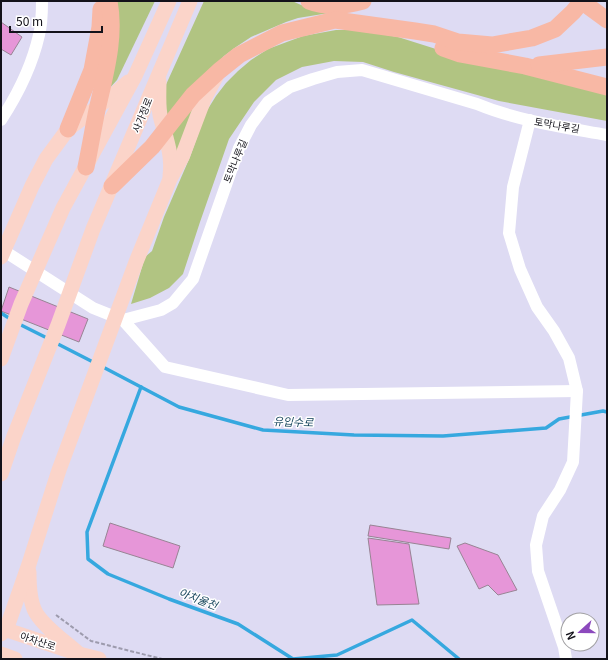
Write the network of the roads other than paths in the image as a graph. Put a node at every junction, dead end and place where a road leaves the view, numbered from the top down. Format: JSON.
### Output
{"nodes":[{"id":1,"x":42,"y":1,"type":"edge"},
{"id":2,"x":101,"y":1,"type":"edge"},
{"id":3,"x":110,"y":1,"type":"edge"},
{"id":4,"x":169,"y":1,"type":"edge"},
{"id":5,"x":190,"y":1,"type":"edge"},
{"id":6,"x":309,"y":1,"type":"edge"},
{"id":7,"x":363,"y":1,"type":"edge"},
{"id":8,"x":581,"y":1,"type":"edge"},
{"id":9,"x":607,"y":20,"type":"edge"},
{"id":10,"x":382,"y":27,"type":"junction"},
{"id":11,"x":607,"y":57,"type":"edge"},
{"id":12,"x":525,"y":66,"type":"junction"},
{"id":13,"x":160,"y":70,"type":"junction"},
{"id":14,"x":219,"y":72,"type":"junction"},
{"id":15,"x":135,"y":76,"type":"junction"},
{"id":16,"x":607,"y":87,"type":"edge"},
{"id":17,"x":97,"y":108,"type":"junction"},
{"id":18,"x":1,"y":120,"type":"edge"},
{"id":19,"x":530,"y":120,"type":"junction"},
{"id":20,"x":68,"y":129,"type":"junction"},
{"id":21,"x":165,"y":131,"type":"junction"},
{"id":22,"x":607,"y":135,"type":"edge"},
{"id":23,"x":86,"y":167,"type":"junction"},
{"id":24,"x":170,"y":179,"type":"junction"},
{"id":25,"x":112,"y":186,"type":"junction"},
{"id":26,"x":1,"y":249,"type":"edge"},
{"id":27,"x":1,"y":257,"type":"edge"},
{"id":28,"x":123,"y":320,"type":"junction"},
{"id":29,"x":1,"y":359,"type":"edge"},
{"id":30,"x":577,"y":393,"type":"junction"},
{"id":31,"x":1,"y":474,"type":"edge"},
{"id":32,"x":29,"y":564,"type":"junction"},
{"id":33,"x":3,"y":631,"type":"edge"},
{"id":34,"x":1,"y":654,"type":"edge"},
{"id":35,"x":79,"y":654,"type":"junction"},
{"id":36,"x":15,"y":659,"type":"edge"},
{"id":37,"x":98,"y":659,"type":"edge"},
{"id":38,"x":566,"y":659,"type":"edge"}],
"edges":[{"from":1,"to":18,"type":"street"},
{"from":2,"to":20,"type":"highway"},
{"from":3,"to":17,"type":"highway"},
{"from":4,"to":15,"type":"main road"},
{"from":5,"to":13,"type":"main road","name":"사가정로"},
{"from":6,"to":7,"type":"highway"},
{"from":8,"to":9,"type":"highway"},
{"from":8,"to":10,"type":"highway"},
{"from":10,"to":12,"type":"highway"},
{"from":10,"to":14,"type":"highway"},
{"from":11,"to":12,"type":"highway"},
{"from":12,"to":16,"type":"highway"},
{"from":13,"to":21,"type":"main road"},
{"from":13,"to":25,"type":"main road","name":"사가정로"},
{"from":14,"to":21,"type":"highway"},
{"from":14,"to":24,"type":"main road"},
{"from":15,"to":17,"type":"main road"},
{"from":15,"to":23,"type":"main road"},
{"from":17,"to":20,"type":"main road"},
{"from":17,"to":23,"type":"highway"},
{"from":19,"to":22,"type":"street","name":"토막나루길"},
{"from":19,"to":28,"type":"street","name":"토막나루길"},
{"from":19,"to":30,"type":"street"},
{"from":20,"to":27,"type":"main road"},
{"from":21,"to":24,"type":"main road"},
{"from":21,"to":25,"type":"highway"},
{"from":23,"to":29,"type":"main road"},
{"from":24,"to":32,"type":"main road"},
{"from":25,"to":31,"type":"main road","name":"사가정로"},
{"from":26,"to":28,"type":"street"},
{"from":28,"to":30,"type":"street"},
{"from":30,"to":38,"type":"street"},
{"from":32,"to":33,"type":"main road"},
{"from":32,"to":35,"type":"main road"},
{"from":33,"to":35,"type":"main road","name":"아차산로"},
{"from":34,"to":36,"type":"main road"},
{"from":35,"to":37,"type":"main road","name":"아차산로"}]}
